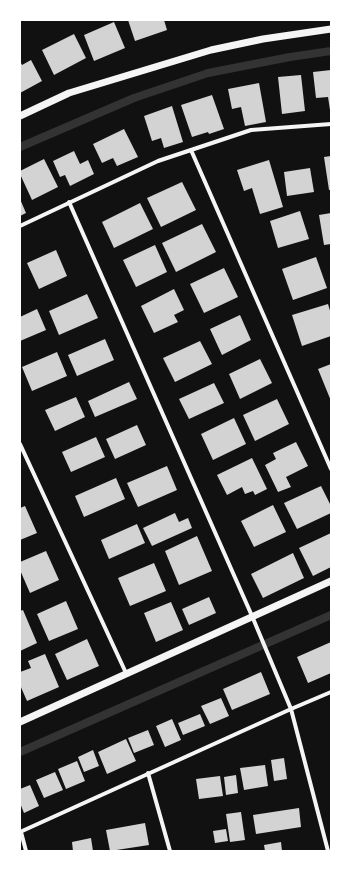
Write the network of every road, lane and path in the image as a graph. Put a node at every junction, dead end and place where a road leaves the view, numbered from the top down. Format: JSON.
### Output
{"nodes":[{"id":1,"x":331,"y":29,"type":"edge"},
{"id":2,"x":20,"y":116,"type":"edge"},
{"id":3,"x":331,"y":124,"type":"edge"},
{"id":4,"x":191,"y":150,"type":"junction"},
{"id":5,"x":69,"y":202,"type":"junction"},
{"id":6,"x":20,"y":226,"type":"edge"},
{"id":7,"x":20,"y":444,"type":"edge"},
{"id":8,"x":331,"y":469,"type":"edge"},
{"id":9,"x":331,"y":581,"type":"edge"},
{"id":10,"x":252,"y":616,"type":"junction"},
{"id":11,"x":126,"y":674,"type":"junction"},
{"id":12,"x":331,"y":692,"type":"edge"},
{"id":13,"x":291,"y":709,"type":"junction"},
{"id":14,"x":20,"y":722,"type":"edge"},
{"id":15,"x":148,"y":773,"type":"junction"},
{"id":16,"x":20,"y":832,"type":"edge"},
{"id":17,"x":26,"y":851,"type":"edge"},
{"id":18,"x":170,"y":851,"type":"edge"},
{"id":19,"x":328,"y":851,"type":"edge"}],
"edges":[{"from":1,"to":2,"type":"street"},
{"from":3,"to":4,"type":"street"},
{"from":4,"to":5,"type":"street"},
{"from":4,"to":8,"type":"street"},
{"from":5,"to":6,"type":"street"},
{"from":5,"to":10,"type":"street"},
{"from":7,"to":11,"type":"street"},
{"from":9,"to":10,"type":"street"},
{"from":10,"to":11,"type":"street"},
{"from":10,"to":13,"type":"street"},
{"from":11,"to":14,"type":"street"},
{"from":12,"to":13,"type":"street"},
{"from":13,"to":15,"type":"street"},
{"from":13,"to":19,"type":"street"},
{"from":15,"to":16,"type":"street"},
{"from":15,"to":18,"type":"street"},
{"from":16,"to":17,"type":"street"}]}
